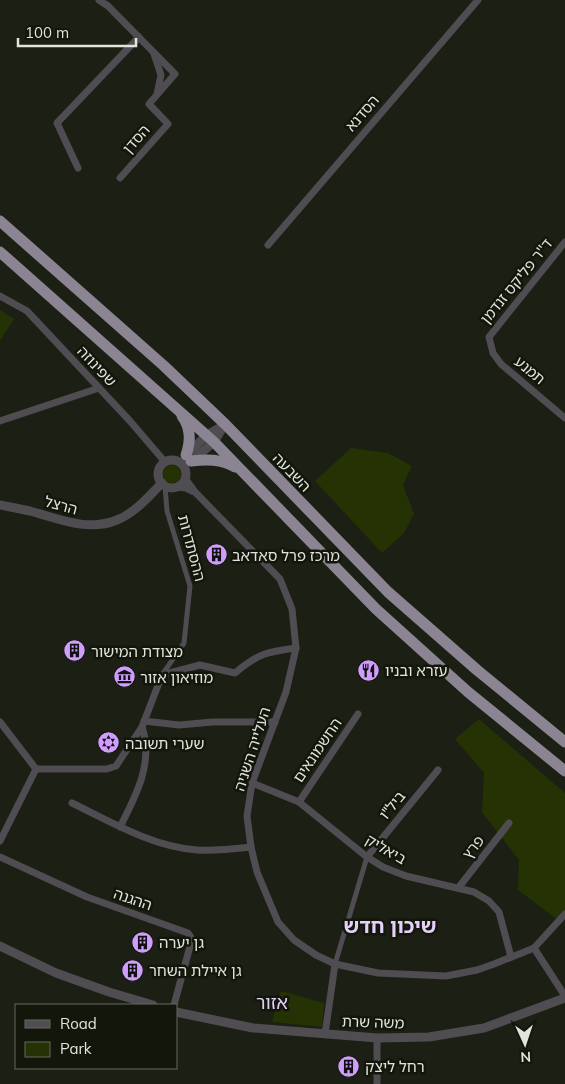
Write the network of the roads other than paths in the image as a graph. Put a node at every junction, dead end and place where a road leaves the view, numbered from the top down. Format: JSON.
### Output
{"nodes":[{"id":1,"x":100,"y":0,"type":"edge"},
{"id":2,"x":478,"y":0,"type":"edge"},
{"id":3,"x":106,"y":3,"type":"edge"},
{"id":4,"x":139,"y":37,"type":"junction"},
{"id":5,"x":153,"y":51,"type":"junction"},
{"id":6,"x":157,"y":95,"type":"junction"},
{"id":7,"x":78,"y":168,"type":"dead end"},
{"id":8,"x":120,"y":178,"type":"dead end"},
{"id":9,"x":0,"y":221,"type":"edge"},
{"id":10,"x":565,"y":242,"type":"edge"},
{"id":11,"x":268,"y":244,"type":"dead end"},
{"id":12,"x":0,"y":252,"type":"edge"},
{"id":13,"x":0,"y":289,"type":"edge"},
{"id":14,"x":1,"y":296,"type":"edge"},
{"id":15,"x":489,"y":336,"type":"joint"},
{"id":16,"x":99,"y":388,"type":"junction"},
{"id":17,"x":164,"y":396,"type":"junction"},
{"id":18,"x":565,"y":418,"type":"edge"},
{"id":19,"x":0,"y":421,"type":"edge"},
{"id":20,"x":225,"y":424,"type":"junction"},
{"id":21,"x":211,"y":438,"type":"junction"},
{"id":22,"x":185,"y":461,"type":"junction"},
{"id":23,"x":165,"y":462,"type":"junction"},
{"id":24,"x":249,"y":477,"type":"junction"},
{"id":25,"x":185,"y":478,"type":"junction"},
{"id":26,"x":164,"y":484,"type":"junction"},
{"id":27,"x":176,"y":487,"type":"junction"},
{"id":28,"x":195,"y":492,"type":"junction"},
{"id":29,"x":0,"y":505,"type":"edge"},
{"id":30,"x":296,"y":648,"type":"junction"},
{"id":31,"x":162,"y":675,"type":"junction"},
{"id":32,"x":358,"y":714,"type":"dead end"},
{"id":33,"x":0,"y":722,"type":"edge"},
{"id":34,"x":275,"y":722,"type":"junction"},
{"id":35,"x":143,"y":724,"type":"junction"},
{"id":36,"x":565,"y":742,"type":"edge"},
{"id":37,"x":36,"y":769,"type":"junction"},
{"id":38,"x":438,"y":770,"type":"dead end"},
{"id":39,"x":565,"y":771,"type":"edge"},
{"id":40,"x":252,"y":783,"type":"junction"},
{"id":41,"x":298,"y":802,"type":"junction"},
{"id":42,"x":72,"y":803,"type":"dead end"},
{"id":43,"x":509,"y":823,"type":"dead end"},
{"id":44,"x":120,"y":827,"type":"junction"},
{"id":45,"x":0,"y":841,"type":"edge"},
{"id":46,"x":251,"y":847,"type":"junction"},
{"id":47,"x":367,"y":856,"type":"junction"},
{"id":48,"x":0,"y":857,"type":"edge"},
{"id":49,"x":458,"y":887,"type":"junction"},
{"id":50,"x":565,"y":914,"type":"edge"},
{"id":51,"x":0,"y":946,"type":"edge"},
{"id":52,"x":534,"y":948,"type":"junction"},
{"id":53,"x":511,"y":957,"type":"junction"},
{"id":54,"x":335,"y":964,"type":"junction"},
{"id":55,"x":565,"y":997,"type":"edge"},
{"id":56,"x":150,"y":1004,"type":"edge"},
{"id":57,"x":174,"y":1004,"type":"edge"},
{"id":58,"x":178,"y":1012,"type":"edge"},
{"id":59,"x":325,"y":1034,"type":"junction"},
{"id":60,"x":377,"y":1038,"type":"junction"},
{"id":61,"x":377,"y":1084,"type":"edge"}],
"edges":[{"from":1,"to":3,"type":"street","name":"הסדן"},
{"from":2,"to":11,"type":"street","name":"הסדנא"},
{"from":3,"to":4,"type":"street","name":"הסדן"},
{"from":4,"to":5,"type":"street","name":"הסדן"},
{"from":4,"to":7,"type":"street"},
{"from":5,"to":6,"type":"street","name":"הסדן"},
{"from":5,"to":6,"type":"street","name":"הסדן"},
{"from":6,"to":8,"type":"street","name":"הסדן"},
{"from":9,"to":20,"type":"highway","name":"השבעה"},
{"from":10,"to":15,"type":"street","name":"ד''ר פליקס זנדמן"},
{"from":12,"to":17,"type":"highway"},
{"from":13,"to":14,"type":"street","name":"שפינוזה"},
{"from":14,"to":16,"type":"street","name":"שפינוזה"},
{"from":15,"to":18,"type":"street","name":"תמנע"},
{"from":16,"to":19,"type":"street"},
{"from":16,"to":23,"type":"street","name":"שפינוזה"},
{"from":17,"to":21,"type":"highway"},
{"from":17,"to":22,"type":"highway"},
{"from":20,"to":21,"type":"street"},
{"from":20,"to":36,"type":"highway","name":"השבעה"},
{"from":21,"to":22,"type":"street"},
{"from":21,"to":24,"type":"highway"},
{"from":22,"to":23,"type":"street"},
{"from":22,"to":24,"type":"highway"},
{"from":22,"to":25,"type":"street"},
{"from":23,"to":26,"type":"street"},
{"from":24,"to":39,"type":"highway"},
{"from":25,"to":27,"type":"street"},
{"from":25,"to":28,"type":"street","name":"העלייה השניה"},
{"from":26,"to":27,"type":"street"},
{"from":26,"to":29,"type":"street","name":"הרצל"},
{"from":26,"to":31,"type":"street","name":"ההסתדרות"},
{"from":27,"to":28,"type":"street"},
{"from":28,"to":30,"type":"street","name":"העלייה השניה"},
{"from":30,"to":31,"type":"street"},
{"from":30,"to":34,"type":"street","name":"העלייה השניה"},
{"from":31,"to":35,"type":"street","name":"ההסתדרות"},
{"from":32,"to":41,"type":"street","name":"החשמונאים"},
{"from":33,"to":37,"type":"street"},
{"from":34,"to":35,"type":"street"},
{"from":34,"to":40,"type":"street","name":"העלייה השניה"},
{"from":35,"to":37,"type":"street","name":"ההסתדרות"},
{"from":35,"to":44,"type":"street","name":"ההסתדרות"},
{"from":37,"to":45,"type":"street"},
{"from":38,"to":47,"type":"street","name":"ביל\"ו"},
{"from":40,"to":41,"type":"street","name":"ביאליק"},
{"from":40,"to":46,"type":"street","name":"העלייה השניה"},
{"from":41,"to":47,"type":"street","name":"ביאליק"},
{"from":42,"to":44,"type":"street"},
{"from":43,"to":49,"type":"street","name":"פרץ"},
{"from":44,"to":46,"type":"street"},
{"from":46,"to":54,"type":"street","name":"העלייה השניה"},
{"from":47,"to":49,"type":"street","name":"ביאליק"},
{"from":47,"to":54,"type":"street"},
{"from":48,"to":57,"type":"street","name":"ההגנה"},
{"from":49,"to":53,"type":"street","name":"ביאליק"},
{"from":50,"to":52,"type":"street"},
{"from":51,"to":56,"type":"street"},
{"from":52,"to":53,"type":"street","name":"העלייה השניה"},
{"from":52,"to":55,"type":"street"},
{"from":53,"to":54,"type":"street","name":"העלייה השניה"},
{"from":54,"to":59,"type":"street"},
{"from":55,"to":60,"type":"street","name":"משה שרת"},
{"from":58,"to":59,"type":"street","name":"משה שרת"},
{"from":59,"to":60,"type":"street","name":"משה שרת"},
{"from":60,"to":61,"type":"street"}]}
